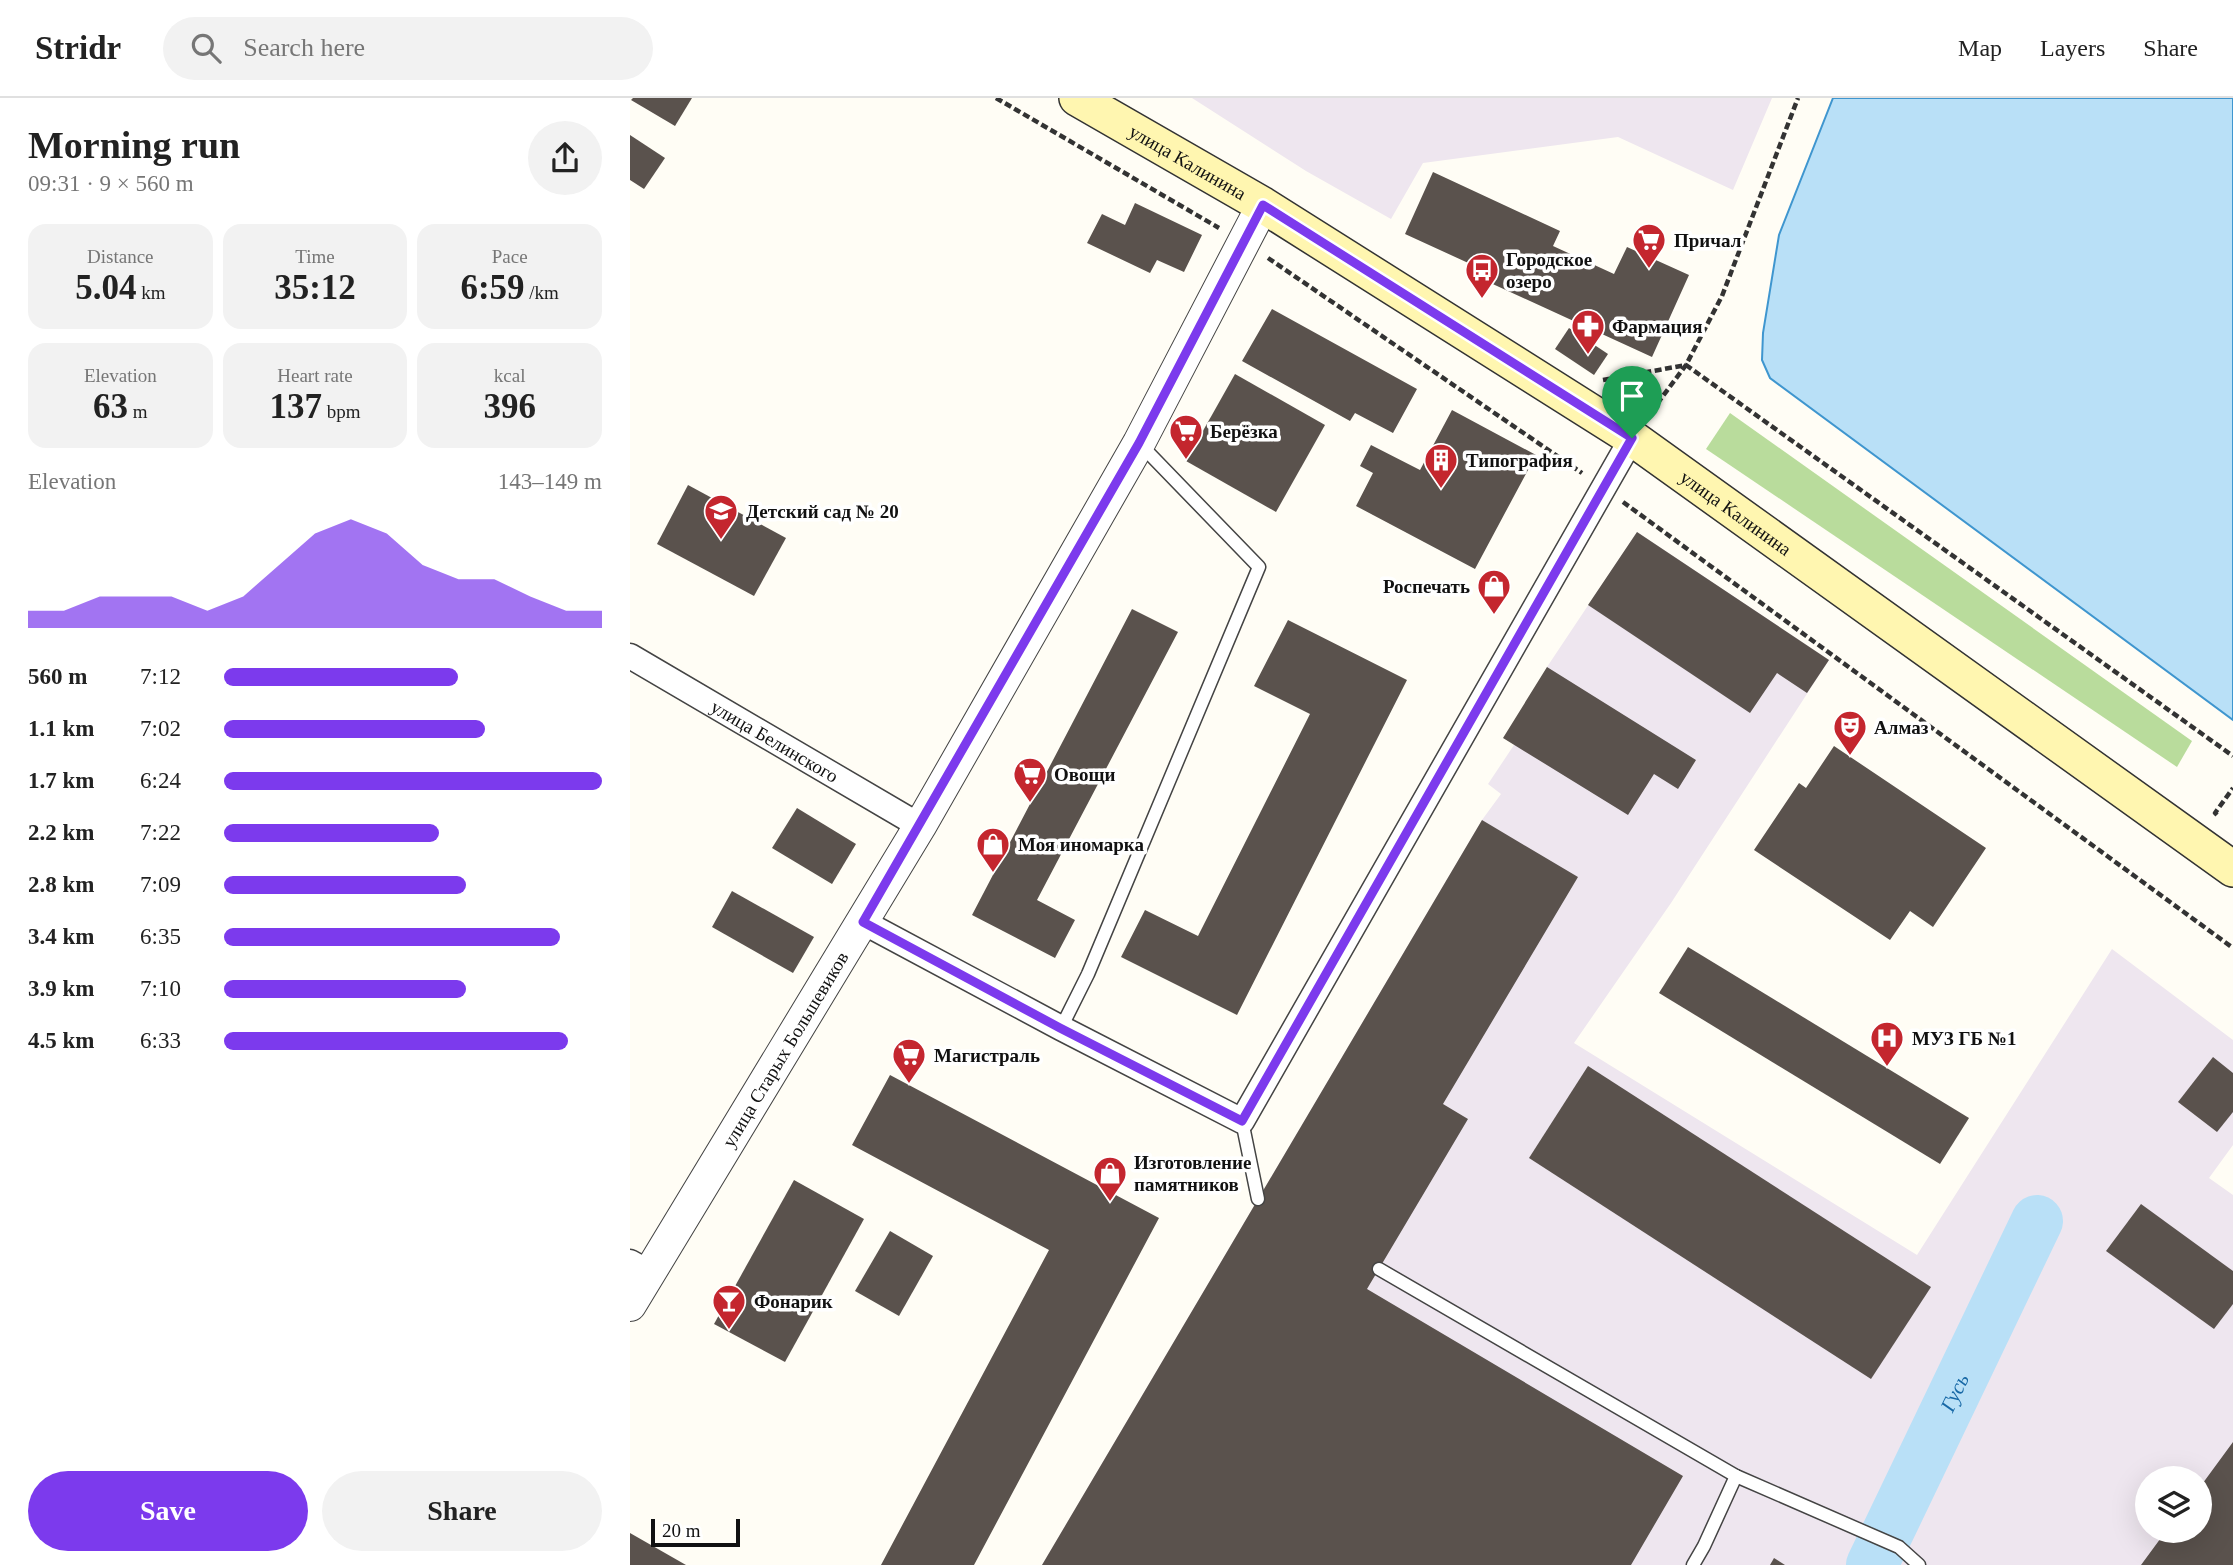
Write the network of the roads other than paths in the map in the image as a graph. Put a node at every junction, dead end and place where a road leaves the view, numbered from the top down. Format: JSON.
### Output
{"nodes":[{"id":1,"x":1077,"y":98,"type":"edge"},
{"id":2,"x":1263,"y":205,"type":"junction"},
{"id":3,"x":1632,"y":438,"type":"junction"},
{"id":4,"x":1139,"y":443,"type":"junction"},
{"id":5,"x":630,"y":656,"type":"edge"},
{"id":6,"x":920,"y":826,"type":"junction"},
{"id":7,"x":2233,"y":869,"type":"edge"},
{"id":8,"x":863,"y":922,"type":"junction"},
{"id":9,"x":1060,"y":1028,"type":"junction"},
{"id":10,"x":1242,"y":1121,"type":"junction"},
{"id":11,"x":1258,"y":1199,"type":"dead end"},
{"id":12,"x":640,"y":1267,"type":"edge"},
{"id":13,"x":1379,"y":1269,"type":"dead end"},
{"id":14,"x":630,"y":1305,"type":"edge"},
{"id":15,"x":1736,"y":1476,"type":"junction"},
{"id":16,"x":1693,"y":1565,"type":"edge"},
{"id":17,"x":1919,"y":1565,"type":"edge"}],
"edges":[{"from":1,"to":2,"type":"main road","name":"улица Калинина"},
{"from":2,"to":3,"type":"main road","name":"улица Калинина"},
{"from":2,"to":4,"type":"street","name":"улица Старых Большевиков"},
{"from":3,"to":7,"type":"main road","name":"улица Калинина"},
{"from":3,"to":10,"type":"street"},
{"from":4,"to":6,"type":"street","name":"улица Старых Большевиков"},
{"from":4,"to":9,"type":"lane"},
{"from":5,"to":6,"type":"street","name":"улица Белинского"},
{"from":6,"to":8,"type":"street","name":"улица Старых Большевиков"},
{"from":8,"to":9,"type":"street"},
{"from":8,"to":12,"type":"street","name":"улица Старых Большевиков"},
{"from":9,"to":10,"type":"street"},
{"from":10,"to":11,"type":"lane"},
{"from":12,"to":14,"type":"street","name":"улица Старых Большевиков"},
{"from":13,"to":15,"type":"lane"},
{"from":15,"to":16,"type":"lane"},
{"from":15,"to":17,"type":"lane"}]}
